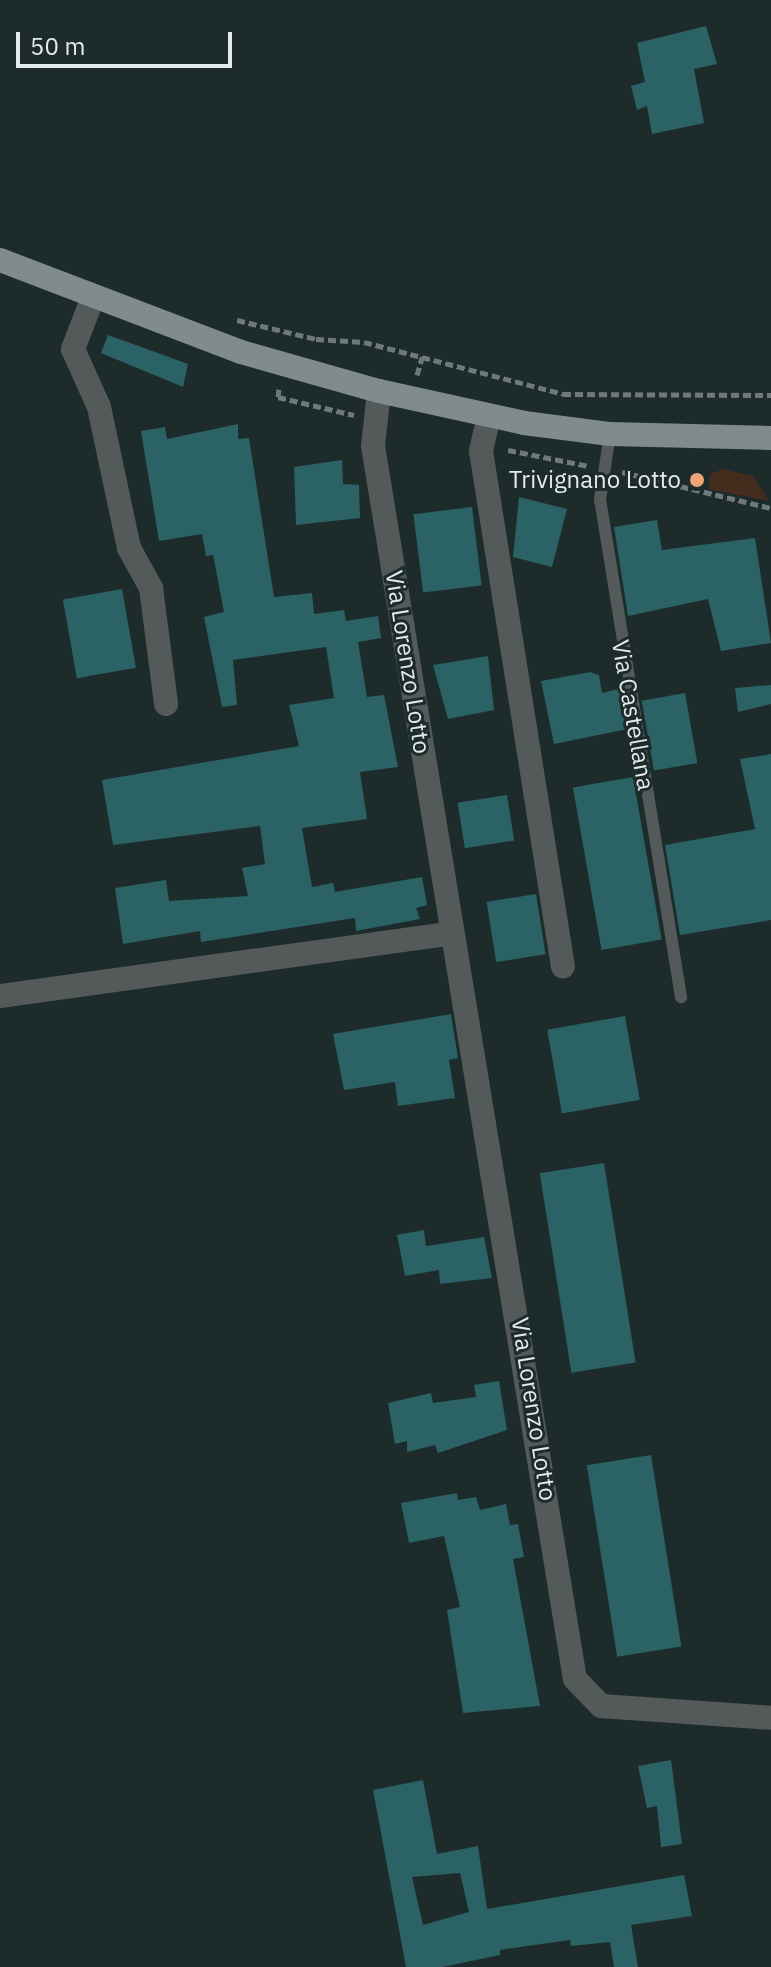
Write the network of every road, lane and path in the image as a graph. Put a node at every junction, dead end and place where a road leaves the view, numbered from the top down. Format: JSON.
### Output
{"nodes":[{"id":1,"x":0,"y":260,"type":"edge"},
{"id":2,"x":93,"y":297,"type":"junction"},
{"id":3,"x":231,"y":319,"type":"dead end"},
{"id":4,"x":379,"y":391,"type":"junction"},
{"id":5,"x":771,"y":395,"type":"edge"},
{"id":6,"x":489,"y":416,"type":"junction"},
{"id":7,"x":610,"y":434,"type":"junction"},
{"id":8,"x":771,"y":438,"type":"edge"},
{"id":9,"x":166,"y":704,"type":"dead end"},
{"id":10,"x":452,"y":933,"type":"junction"},
{"id":11,"x":563,"y":967,"type":"dead end"},
{"id":12,"x":0,"y":996,"type":"edge"},
{"id":13,"x":681,"y":997,"type":"dead end"},
{"id":14,"x":771,"y":1718,"type":"edge"}],
"edges":[{"from":1,"to":2,"type":"main road"},
{"from":2,"to":4,"type":"main road"},
{"from":2,"to":9,"type":"street"},
{"from":3,"to":5,"type":"path"},
{"from":4,"to":6,"type":"main road"},
{"from":4,"to":10,"type":"street","name":"Via Lorenzo Lotto"},
{"from":6,"to":7,"type":"main road"},
{"from":6,"to":11,"type":"street"},
{"from":7,"to":8,"type":"main road"},
{"from":7,"to":13,"type":"lane","name":"Via Castellana"},
{"from":10,"to":12,"type":"street"},
{"from":10,"to":14,"type":"street","name":"Via Lorenzo Lotto"}]}
